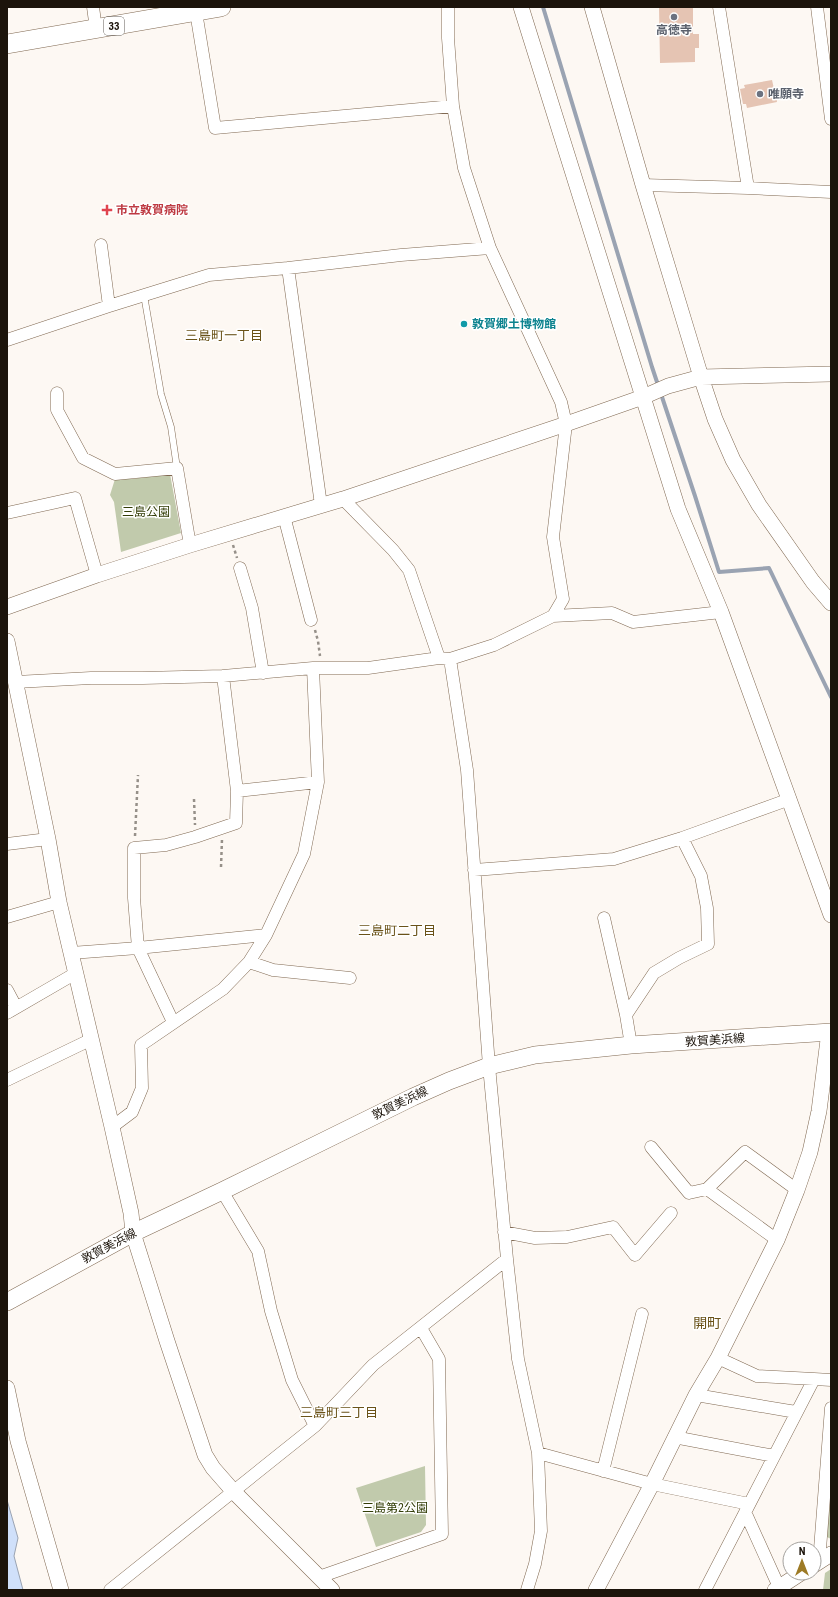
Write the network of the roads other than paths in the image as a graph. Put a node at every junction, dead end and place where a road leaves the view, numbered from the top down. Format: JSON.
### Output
{"nodes":[{"id":1,"x":93,"y":7,"type":"edge"},
{"id":2,"x":221,"y":7,"type":"edge"},
{"id":3,"x":448,"y":7,"type":"edge"},
{"id":4,"x":521,"y":7,"type":"edge"},
{"id":5,"x":592,"y":7,"type":"edge"},
{"id":6,"x":719,"y":7,"type":"edge"},
{"id":7,"x":817,"y":7,"type":"edge"},
{"id":8,"x":196,"y":12,"type":"junction"},
{"id":9,"x":96,"y":29,"type":"junction"},
{"id":10,"x":7,"y":44,"type":"edge"},
{"id":11,"x":827,"y":54,"type":"edge"},
{"id":12,"x":453,"y":106,"type":"junction"},
{"id":13,"x":831,"y":119,"type":"edge"},
{"id":14,"x":643,"y":185,"type":"junction"},
{"id":15,"x":748,"y":188,"type":"junction"},
{"id":16,"x":831,"y":192,"type":"edge"},
{"id":17,"x":100,"y":245,"type":"dead end"},
{"id":18,"x":490,"y":248,"type":"junction"},
{"id":19,"x":288,"y":268,"type":"junction"},
{"id":20,"x":144,"y":295,"type":"junction"},
{"id":21,"x":108,"y":306,"type":"junction"},
{"id":22,"x":7,"y":340,"type":"edge"},
{"id":23,"x":831,"y":374,"type":"edge"},
{"id":24,"x":701,"y":377,"type":"junction"},
{"id":25,"x":57,"y":393,"type":"dead end"},
{"id":26,"x":648,"y":395,"type":"junction"},
{"id":27,"x":566,"y":424,"type":"junction"},
{"id":28,"x":177,"y":468,"type":"junction"},
{"id":29,"x":344,"y":499,"type":"junction"},
{"id":30,"x":321,"y":505,"type":"junction"},
{"id":31,"x":7,"y":513,"type":"edge"},
{"id":32,"x":284,"y":516,"type":"junction"},
{"id":33,"x":190,"y":545,"type":"junction"},
{"id":34,"x":240,"y":568,"type":"road end"},
{"id":35,"x":97,"y":575,"type":"junction"},
{"id":36,"x":831,"y":603,"type":"edge"},
{"id":37,"x":7,"y":607,"type":"edge"},
{"id":38,"x":721,"y":612,"type":"junction"},
{"id":39,"x":553,"y":616,"type":"junction"},
{"id":40,"x":311,"y":620,"type":"road end"},
{"id":41,"x":7,"y":640,"type":"edge"},
{"id":42,"x":445,"y":659,"type":"junction"},
{"id":43,"x":317,"y":668,"type":"junction"},
{"id":44,"x":264,"y":673,"type":"junction"},
{"id":45,"x":223,"y":676,"type":"junction"},
{"id":46,"x":16,"y":682,"type":"junction"},
{"id":47,"x":318,"y":782,"type":"junction"},
{"id":48,"x":237,"y":791,"type":"junction"},
{"id":49,"x":790,"y":799,"type":"junction"},
{"id":50,"x":682,"y":838,"type":"junction"},
{"id":51,"x":48,"y":839,"type":"junction"},
{"id":52,"x":7,"y":844,"type":"edge"},
{"id":53,"x":474,"y":870,"type":"junction"},
{"id":54,"x":59,"y":902,"type":"junction"},
{"id":55,"x":831,"y":915,"type":"edge"},
{"id":56,"x":7,"y":917,"type":"edge"},
{"id":57,"x":604,"y":918,"type":"dead end"},
{"id":58,"x":266,"y":935,"type":"junction"},
{"id":59,"x":138,"y":948,"type":"junction"},
{"id":60,"x":71,"y":953,"type":"junction"},
{"id":61,"x":249,"y":962,"type":"junction"},
{"id":62,"x":76,"y":973,"type":"junction"},
{"id":63,"x":350,"y":978,"type":"dead end"},
{"id":64,"x":7,"y":990,"type":"edge"},
{"id":65,"x":12,"y":1010,"type":"edge"},
{"id":66,"x":626,"y":1015,"type":"junction"},
{"id":67,"x":173,"y":1022,"type":"junction"},
{"id":68,"x":830,"y":1032,"type":"edge"},
{"id":69,"x":92,"y":1039,"type":"junction"},
{"id":70,"x":631,"y":1045,"type":"junction"},
{"id":71,"x":489,"y":1066,"type":"junction"},
{"id":72,"x":7,"y":1080,"type":"edge"},
{"id":73,"x":112,"y":1126,"type":"junction"},
{"id":74,"x":651,"y":1147,"type":"dead end"},
{"id":75,"x":707,"y":1189,"type":"junction"},
{"id":76,"x":797,"y":1190,"type":"junction"},
{"id":77,"x":222,"y":1191,"type":"junction"},
{"id":78,"x":671,"y":1213,"type":"dead end"},
{"id":79,"x":504,"y":1232,"type":"junction"},
{"id":80,"x":133,"y":1233,"type":"junction"},
{"id":81,"x":777,"y":1240,"type":"junction"},
{"id":82,"x":507,"y":1259,"type":"junction"},
{"id":83,"x":7,"y":1302,"type":"edge"},
{"id":84,"x":642,"y":1314,"type":"dead end"},
{"id":85,"x":421,"y":1328,"type":"junction"},
{"id":86,"x":718,"y":1358,"type":"junction"},
{"id":87,"x":814,"y":1379,"type":"junction"},
{"id":88,"x":831,"y":1380,"type":"edge"},
{"id":89,"x":7,"y":1388,"type":"edge"},
{"id":90,"x":696,"y":1394,"type":"junction"},
{"id":91,"x":831,"y":1408,"type":"edge"},
{"id":92,"x":796,"y":1412,"type":"junction"},
{"id":93,"x":315,"y":1426,"type":"junction"},
{"id":94,"x":674,"y":1437,"type":"junction"},
{"id":95,"x":538,"y":1454,"type":"junction"},
{"id":96,"x":774,"y":1456,"type":"junction"},
{"id":97,"x":603,"y":1471,"type":"junction"},
{"id":98,"x":652,"y":1484,"type":"junction"},
{"id":99,"x":234,"y":1492,"type":"junction"},
{"id":100,"x":747,"y":1509,"type":"junction"},
{"id":101,"x":822,"y":1545,"type":"edge"},
{"id":102,"x":319,"y":1577,"type":"junction"},
{"id":103,"x":788,"y":1581,"type":"edge"},
{"id":104,"x":777,"y":1588,"type":"edge"},
{"id":105,"x":61,"y":1590,"type":"edge"},
{"id":106,"x":110,"y":1590,"type":"edge"},
{"id":107,"x":332,"y":1590,"type":"edge"},
{"id":108,"x":527,"y":1590,"type":"edge"},
{"id":109,"x":596,"y":1590,"type":"edge"},
{"id":110,"x":705,"y":1590,"type":"edge"}],
"edges":[{"from":1,"to":9,"type":"street"},
{"from":2,"to":8,"type":"main road","number":"33"},
{"from":3,"to":12,"type":"street"},
{"from":4,"to":26,"type":"street"},
{"from":5,"to":14,"type":"street"},
{"from":6,"to":15,"type":"street"},
{"from":7,"to":11,"type":"street"},
{"from":8,"to":9,"type":"main road","number":"33"},
{"from":8,"to":12,"type":"street"},
{"from":9,"to":10,"type":"main road","number":"33"},
{"from":11,"to":13,"type":"street"},
{"from":12,"to":18,"type":"street"},
{"from":14,"to":15,"type":"street"},
{"from":14,"to":24,"type":"street"},
{"from":15,"to":16,"type":"street"},
{"from":17,"to":21,"type":"street"},
{"from":18,"to":19,"type":"street"},
{"from":18,"to":27,"type":"street"},
{"from":19,"to":20,"type":"street"},
{"from":19,"to":30,"type":"street"},
{"from":20,"to":21,"type":"street"},
{"from":20,"to":28,"type":"lane"},
{"from":21,"to":22,"type":"street"},
{"from":23,"to":24,"type":"street"},
{"from":24,"to":26,"type":"street"},
{"from":24,"to":36,"type":"street"},
{"from":25,"to":28,"type":"street"},
{"from":26,"to":27,"type":"street"},
{"from":26,"to":38,"type":"street"},
{"from":27,"to":29,"type":"street"},
{"from":27,"to":39,"type":"street"},
{"from":28,"to":33,"type":"street"},
{"from":29,"to":30,"type":"street"},
{"from":29,"to":42,"type":"street"},
{"from":30,"to":32,"type":"street"},
{"from":31,"to":35,"type":"street"},
{"from":32,"to":33,"type":"street"},
{"from":32,"to":40,"type":"street"},
{"from":33,"to":35,"type":"street"},
{"from":34,"to":44,"type":"street"},
{"from":35,"to":37,"type":"street"},
{"from":38,"to":39,"type":"street"},
{"from":38,"to":49,"type":"street"},
{"from":39,"to":42,"type":"street"},
{"from":41,"to":46,"type":"street"},
{"from":42,"to":43,"type":"street"},
{"from":42,"to":53,"type":"street"},
{"from":43,"to":44,"type":"street"},
{"from":43,"to":47,"type":"street"},
{"from":44,"to":45,"type":"street"},
{"from":45,"to":46,"type":"street"},
{"from":45,"to":48,"type":"street"},
{"from":46,"to":51,"type":"street"},
{"from":47,"to":48,"type":"street"},
{"from":47,"to":58,"type":"street"},
{"from":48,"to":59,"type":"street"},
{"from":49,"to":50,"type":"street"},
{"from":49,"to":55,"type":"street"},
{"from":50,"to":53,"type":"street"},
{"from":50,"to":66,"type":"street"},
{"from":51,"to":52,"type":"street"},
{"from":51,"to":54,"type":"street"},
{"from":53,"to":71,"type":"street"},
{"from":54,"to":56,"type":"street"},
{"from":54,"to":60,"type":"street"},
{"from":57,"to":66,"type":"street"},
{"from":58,"to":59,"type":"street"},
{"from":58,"to":61,"type":"street"},
{"from":59,"to":60,"type":"street"},
{"from":59,"to":67,"type":"street"},
{"from":60,"to":62,"type":"street"},
{"from":61,"to":63,"type":"street"},
{"from":61,"to":67,"type":"street"},
{"from":62,"to":65,"type":"street"},
{"from":62,"to":69,"type":"street"},
{"from":64,"to":65,"type":"street"},
{"from":66,"to":70,"type":"street"},
{"from":67,"to":73,"type":"street"},
{"from":68,"to":70,"type":"main road","name":"敦賀美浜線"},
{"from":68,"to":76,"type":"street"},
{"from":69,"to":72,"type":"street"},
{"from":69,"to":73,"type":"street"},
{"from":70,"to":71,"type":"main road","name":"敦賀美浜線"},
{"from":71,"to":77,"type":"main road","name":"敦賀美浜線"},
{"from":71,"to":79,"type":"street"},
{"from":73,"to":80,"type":"street"},
{"from":74,"to":75,"type":"street"},
{"from":75,"to":76,"type":"street"},
{"from":75,"to":81,"type":"street"},
{"from":76,"to":81,"type":"street"},
{"from":77,"to":80,"type":"main road","name":"敦賀美浜線"},
{"from":77,"to":93,"type":"street"},
{"from":78,"to":79,"type":"street"},
{"from":79,"to":82,"type":"street"},
{"from":80,"to":83,"type":"main road","name":"敦賀美浜線"},
{"from":80,"to":99,"type":"street"},
{"from":81,"to":86,"type":"street"},
{"from":82,"to":85,"type":"street"},
{"from":82,"to":95,"type":"street"},
{"from":84,"to":97,"type":"street"},
{"from":85,"to":93,"type":"street"},
{"from":85,"to":102,"type":"street"},
{"from":86,"to":87,"type":"street"},
{"from":86,"to":90,"type":"street"},
{"from":87,"to":88,"type":"street"},
{"from":87,"to":92,"type":"street"},
{"from":89,"to":105,"type":"street"},
{"from":90,"to":92,"type":"street"},
{"from":90,"to":94,"type":"street"},
{"from":91,"to":101,"type":"street"},
{"from":92,"to":96,"type":"street"},
{"from":93,"to":99,"type":"street"},
{"from":94,"to":96,"type":"street"},
{"from":94,"to":98,"type":"street"},
{"from":95,"to":97,"type":"street"},
{"from":95,"to":108,"type":"street"},
{"from":96,"to":100,"type":"street"},
{"from":97,"to":98,"type":"street"},
{"from":98,"to":100,"type":"street"},
{"from":98,"to":109,"type":"street"},
{"from":99,"to":102,"type":"street"},
{"from":99,"to":106,"type":"street"},
{"from":100,"to":104,"type":"street"},
{"from":100,"to":110,"type":"street"},
{"from":102,"to":107,"type":"street"},
{"from":103,"to":104,"type":"street"}]}
